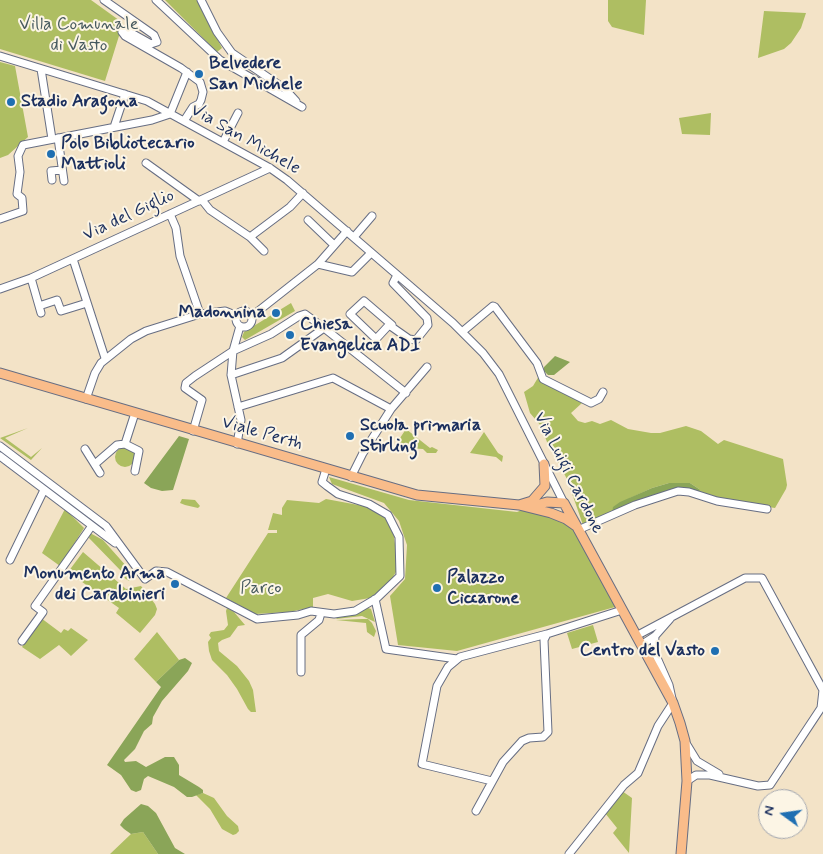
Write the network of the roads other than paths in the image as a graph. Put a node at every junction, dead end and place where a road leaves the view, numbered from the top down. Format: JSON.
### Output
{"nodes":[{"id":1,"x":104,"y":0,"type":"edge"},
{"id":2,"x":156,"y":0,"type":"edge"},
{"id":3,"x":201,"y":0,"type":"edge"},
{"id":4,"x":0,"y":56,"type":"edge"},
{"id":5,"x":41,"y":69,"type":"junction"},
{"id":6,"x":187,"y":72,"type":"junction"},
{"id":7,"x":125,"y":94,"type":"junction"},
{"id":8,"x":238,"y":113,"type":"dead end"},
{"id":9,"x":170,"y":114,"type":"junction"},
{"id":10,"x":184,"y":121,"type":"junction"},
{"id":11,"x":114,"y":127,"type":"junction"},
{"id":12,"x":55,"y":139,"type":"junction"},
{"id":13,"x":223,"y":142,"type":"junction"},
{"id":14,"x":146,"y":163,"type":"dead end"},
{"id":15,"x":270,"y":168,"type":"junction"},
{"id":16,"x":62,"y":170,"type":"junction"},
{"id":17,"x":52,"y":180,"type":"dead end"},
{"id":18,"x":64,"y":181,"type":"dead end"},
{"id":19,"x":303,"y":193,"type":"junction"},
{"id":20,"x":200,"y":200,"type":"junction"},
{"id":21,"x":170,"y":214,"type":"junction"},
{"id":22,"x":372,"y":216,"type":"dead end"},
{"id":23,"x":0,"y":219,"type":"edge"},
{"id":24,"x":308,"y":220,"type":"dead end"},
{"id":25,"x":347,"y":231,"type":"junction"},
{"id":26,"x":250,"y":237,"type":"junction"},
{"id":27,"x":354,"y":237,"type":"junction"},
{"id":28,"x":334,"y":245,"type":"junction"},
{"id":29,"x":264,"y":251,"type":"dead end"},
{"id":30,"x":371,"y":253,"type":"junction"},
{"id":31,"x":73,"y":259,"type":"junction"},
{"id":32,"x":318,"y":264,"type":"junction"},
{"id":33,"x":397,"y":275,"type":"junction"},
{"id":34,"x":31,"y":278,"type":"junction"},
{"id":35,"x":0,"y":289,"type":"edge"},
{"id":36,"x":88,"y":303,"type":"junction"},
{"id":37,"x":200,"y":314,"type":"junction"},
{"id":38,"x":237,"y":316,"type":"junction"},
{"id":39,"x":252,"y":316,"type":"junction"},
{"id":40,"x":392,"y":325,"type":"junction"},
{"id":41,"x":240,"y":326,"type":"junction"},
{"id":42,"x":324,"y":328,"type":"junction"},
{"id":43,"x":462,"y":332,"type":"junction"},
{"id":44,"x":233,"y":351,"type":"junction"},
{"id":45,"x":105,"y":358,"type":"junction"},
{"id":46,"x":427,"y":367,"type":"dead end"},
{"id":47,"x":0,"y":373,"type":"edge"},
{"id":48,"x":231,"y":375,"type":"junction"},
{"id":49,"x":603,"y":392,"type":"dead end"},
{"id":50,"x":406,"y":393,"type":"junction"},
{"id":51,"x":86,"y":399,"type":"junction"},
{"id":52,"x":238,"y":407,"type":"junction"},
{"id":53,"x":391,"y":409,"type":"junction"},
{"id":54,"x":135,"y":413,"type":"junction"},
{"id":55,"x":193,"y":431,"type":"junction"},
{"id":56,"x":125,"y":444,"type":"junction"},
{"id":57,"x":237,"y":444,"type":"junction"},
{"id":58,"x":0,"y":446,"type":"edge"},
{"id":59,"x":85,"y":449,"type":"dead end"},
{"id":60,"x":0,"y":456,"type":"edge"},
{"id":61,"x":95,"y":464,"type":"junction"},
{"id":62,"x":544,"y":464,"type":"junction"},
{"id":63,"x":26,"y":466,"type":"junction"},
{"id":64,"x":326,"y":469,"type":"junction"},
{"id":65,"x":135,"y":471,"type":"dead end"},
{"id":66,"x":21,"y":473,"type":"junction"},
{"id":67,"x":100,"y":473,"type":"dead end"},
{"id":68,"x":351,"y":476,"type":"junction"},
{"id":69,"x":44,"y":490,"type":"junction"},
{"id":70,"x":564,"y":503,"type":"junction"},
{"id":71,"x":519,"y":505,"type":"junction"},
{"id":72,"x":529,"y":507,"type":"junction"},
{"id":73,"x":767,"y":509,"type":"dead end"},
{"id":74,"x":546,"y":511,"type":"junction"},
{"id":75,"x":91,"y":527,"type":"junction"},
{"id":76,"x":577,"y":528,"type":"junction"},
{"id":77,"x":105,"y":532,"type":"junction"},
{"id":78,"x":10,"y":560,"type":"dead end"},
{"id":79,"x":375,"y":599,"type":"junction"},
{"id":80,"x":622,"y":610,"type":"junction"},
{"id":81,"x":321,"y":613,"type":"junction"},
{"id":82,"x":673,"y":615,"type":"junction"},
{"id":83,"x":547,"y":634,"type":"junction"},
{"id":84,"x":636,"y":636,"type":"junction"},
{"id":85,"x":656,"y":636,"type":"junction"},
{"id":86,"x":22,"y":641,"type":"dead end"},
{"id":87,"x":641,"y":645,"type":"junction"},
{"id":88,"x":457,"y":659,"type":"junction"},
{"id":89,"x":301,"y":672,"type":"dead end"},
{"id":90,"x":673,"y":703,"type":"junction"},
{"id":91,"x":685,"y":741,"type":"junction"},
{"id":92,"x":686,"y":766,"type":"junction"},
{"id":93,"x":710,"y":773,"type":"junction"},
{"id":94,"x":492,"y":781,"type":"junction"},
{"id":95,"x":688,"y":781,"type":"junction"},
{"id":96,"x":476,"y":811,"type":"dead end"},
{"id":97,"x":569,"y":854,"type":"edge"},
{"id":98,"x":681,"y":854,"type":"edge"}],
"edges":[{"from":1,"to":6,"type":"street"},
{"from":2,"to":3,"type":"street"},
{"from":4,"to":5,"type":"street","name":"Via San Michele"},
{"from":5,"to":7,"type":"street","name":"Via San Michele"},
{"from":5,"to":12,"type":"street"},
{"from":6,"to":9,"type":"street"},
{"from":6,"to":10,"type":"street"},
{"from":7,"to":9,"type":"street","name":"Via San Michele"},
{"from":7,"to":11,"type":"street"},
{"from":8,"to":13,"type":"street"},
{"from":9,"to":10,"type":"street","name":"Via San Michele"},
{"from":9,"to":11,"type":"street"},
{"from":10,"to":13,"type":"street","name":"Via San Michele"},
{"from":11,"to":12,"type":"street"},
{"from":12,"to":16,"type":"street"},
{"from":12,"to":23,"type":"street"},
{"from":13,"to":15,"type":"street","name":"Via San Michele"},
{"from":14,"to":20,"type":"street"},
{"from":15,"to":19,"type":"street","name":"Via San Michele"},
{"from":15,"to":20,"type":"street","name":"Via del Giglio"},
{"from":16,"to":17,"type":"street"},
{"from":16,"to":18,"type":"street"},
{"from":19,"to":25,"type":"street","name":"Via San Michele"},
{"from":19,"to":26,"type":"street"},
{"from":20,"to":21,"type":"street","name":"Via del Giglio"},
{"from":20,"to":26,"type":"street"},
{"from":21,"to":31,"type":"street","name":"Via del Giglio"},
{"from":21,"to":37,"type":"street"},
{"from":22,"to":27,"type":"street"},
{"from":24,"to":28,"type":"street"},
{"from":25,"to":27,"type":"street","name":"Via San Michele"},
{"from":25,"to":28,"type":"street"},
{"from":26,"to":29,"type":"street"},
{"from":27,"to":30,"type":"street","name":"Via San Michele"},
{"from":28,"to":32,"type":"street"},
{"from":30,"to":32,"type":"street"},
{"from":30,"to":33,"type":"street","name":"Via San Michele"},
{"from":31,"to":34,"type":"street","name":"Via del Giglio"},
{"from":31,"to":36,"type":"street"},
{"from":32,"to":39,"type":"street"},
{"from":33,"to":40,"type":"street"},
{"from":33,"to":43,"type":"street","name":"Via San Michele"},
{"from":34,"to":35,"type":"street","name":"Via del Giglio"},
{"from":34,"to":36,"type":"street"},
{"from":36,"to":45,"type":"street"},
{"from":37,"to":38,"type":"street"},
{"from":37,"to":45,"type":"street"},
{"from":38,"to":39,"type":"street"},
{"from":38,"to":41,"type":"street"},
{"from":39,"to":41,"type":"street"},
{"from":40,"to":40,"type":"street"},
{"from":41,"to":44,"type":"street"},
{"from":42,"to":44,"type":"street"},
{"from":42,"to":48,"type":"street"},
{"from":42,"to":50,"type":"street"},
{"from":43,"to":49,"type":"street"},
{"from":43,"to":62,"type":"street","name":"Via Luigi Cardone"},
{"from":44,"to":48,"type":"street"},
{"from":44,"to":55,"type":"street"},
{"from":45,"to":51,"type":"street"},
{"from":46,"to":50,"type":"street"},
{"from":47,"to":51,"type":"main road","name":"Viale Perth"},
{"from":48,"to":52,"type":"street"},
{"from":50,"to":53,"type":"street"},
{"from":51,"to":54,"type":"main road","name":"Viale Perth"},
{"from":52,"to":53,"type":"street"},
{"from":52,"to":57,"type":"street"},
{"from":53,"to":68,"type":"street"},
{"from":54,"to":55,"type":"main road","name":"Viale Perth"},
{"from":54,"to":56,"type":"street"},
{"from":55,"to":57,"type":"main road","name":"Viale Perth"},
{"from":56,"to":61,"type":"street"},
{"from":56,"to":65,"type":"street"},
{"from":57,"to":64,"type":"main road","name":"Viale Perth"},
{"from":58,"to":63,"type":"street"},
{"from":59,"to":61,"type":"street"},
{"from":60,"to":66,"type":"street"},
{"from":61,"to":67,"type":"street"},
{"from":62,"to":70,"type":"street","name":"Via Luigi Cardone"},
{"from":62,"to":71,"type":"main road"},
{"from":63,"to":66,"type":"street"},
{"from":63,"to":77,"type":"street"},
{"from":64,"to":68,"type":"main road","name":"Viale Perth"},
{"from":64,"to":79,"type":"street"},
{"from":66,"to":69,"type":"street"},
{"from":68,"to":71,"type":"main road","name":"Viale Perth"},
{"from":69,"to":75,"type":"street"},
{"from":69,"to":78,"type":"street"},
{"from":70,"to":72,"type":"main road","name":"Viale Perth"},
{"from":70,"to":74,"type":"main road"},
{"from":70,"to":76,"type":"main road","name":"Via Luigi Cardone"},
{"from":71,"to":72,"type":"main road","name":"Viale Perth"},
{"from":72,"to":74,"type":"main road","name":"Viale Perth"},
{"from":73,"to":76,"type":"street"},
{"from":74,"to":76,"type":"main road","name":"Viale Perth"},
{"from":75,"to":77,"type":"street"},
{"from":75,"to":86,"type":"street"},
{"from":76,"to":80,"type":"main road","name":"Via Luigi Cardone"},
{"from":77,"to":81,"type":"street"},
{"from":79,"to":81,"type":"street"},
{"from":79,"to":88,"type":"street"},
{"from":80,"to":83,"type":"street"},
{"from":80,"to":84,"type":"main road","name":"Via Luigi Cardone"},
{"from":81,"to":89,"type":"street"},
{"from":82,"to":84,"type":"street"},
{"from":82,"to":85,"type":"street"},
{"from":82,"to":93,"type":"street"},
{"from":83,"to":88,"type":"street"},
{"from":83,"to":94,"type":"street"},
{"from":84,"to":87,"type":"main road","name":"Via Luigi Cardone"},
{"from":85,"to":87,"type":"street"},
{"from":85,"to":90,"type":"street","name":"Via Luigi Cardone"},
{"from":87,"to":90,"type":"main road","name":"Via Luigi Cardone"},
{"from":88,"to":94,"type":"street"},
{"from":90,"to":91,"type":"main road","name":"Via Luigi Cardone"},
{"from":90,"to":97,"type":"street"},
{"from":91,"to":92,"type":"main road","name":"Via Luigi Cardone"},
{"from":91,"to":93,"type":"street","name":"Via Luigi Cardone"},
{"from":92,"to":93,"type":"street"},
{"from":92,"to":95,"type":"main road","name":"Via Luigi Cardone"},
{"from":93,"to":95,"type":"street"},
{"from":94,"to":96,"type":"street"},
{"from":95,"to":98,"type":"main road","name":"Via Luigi Cardone"}]}
